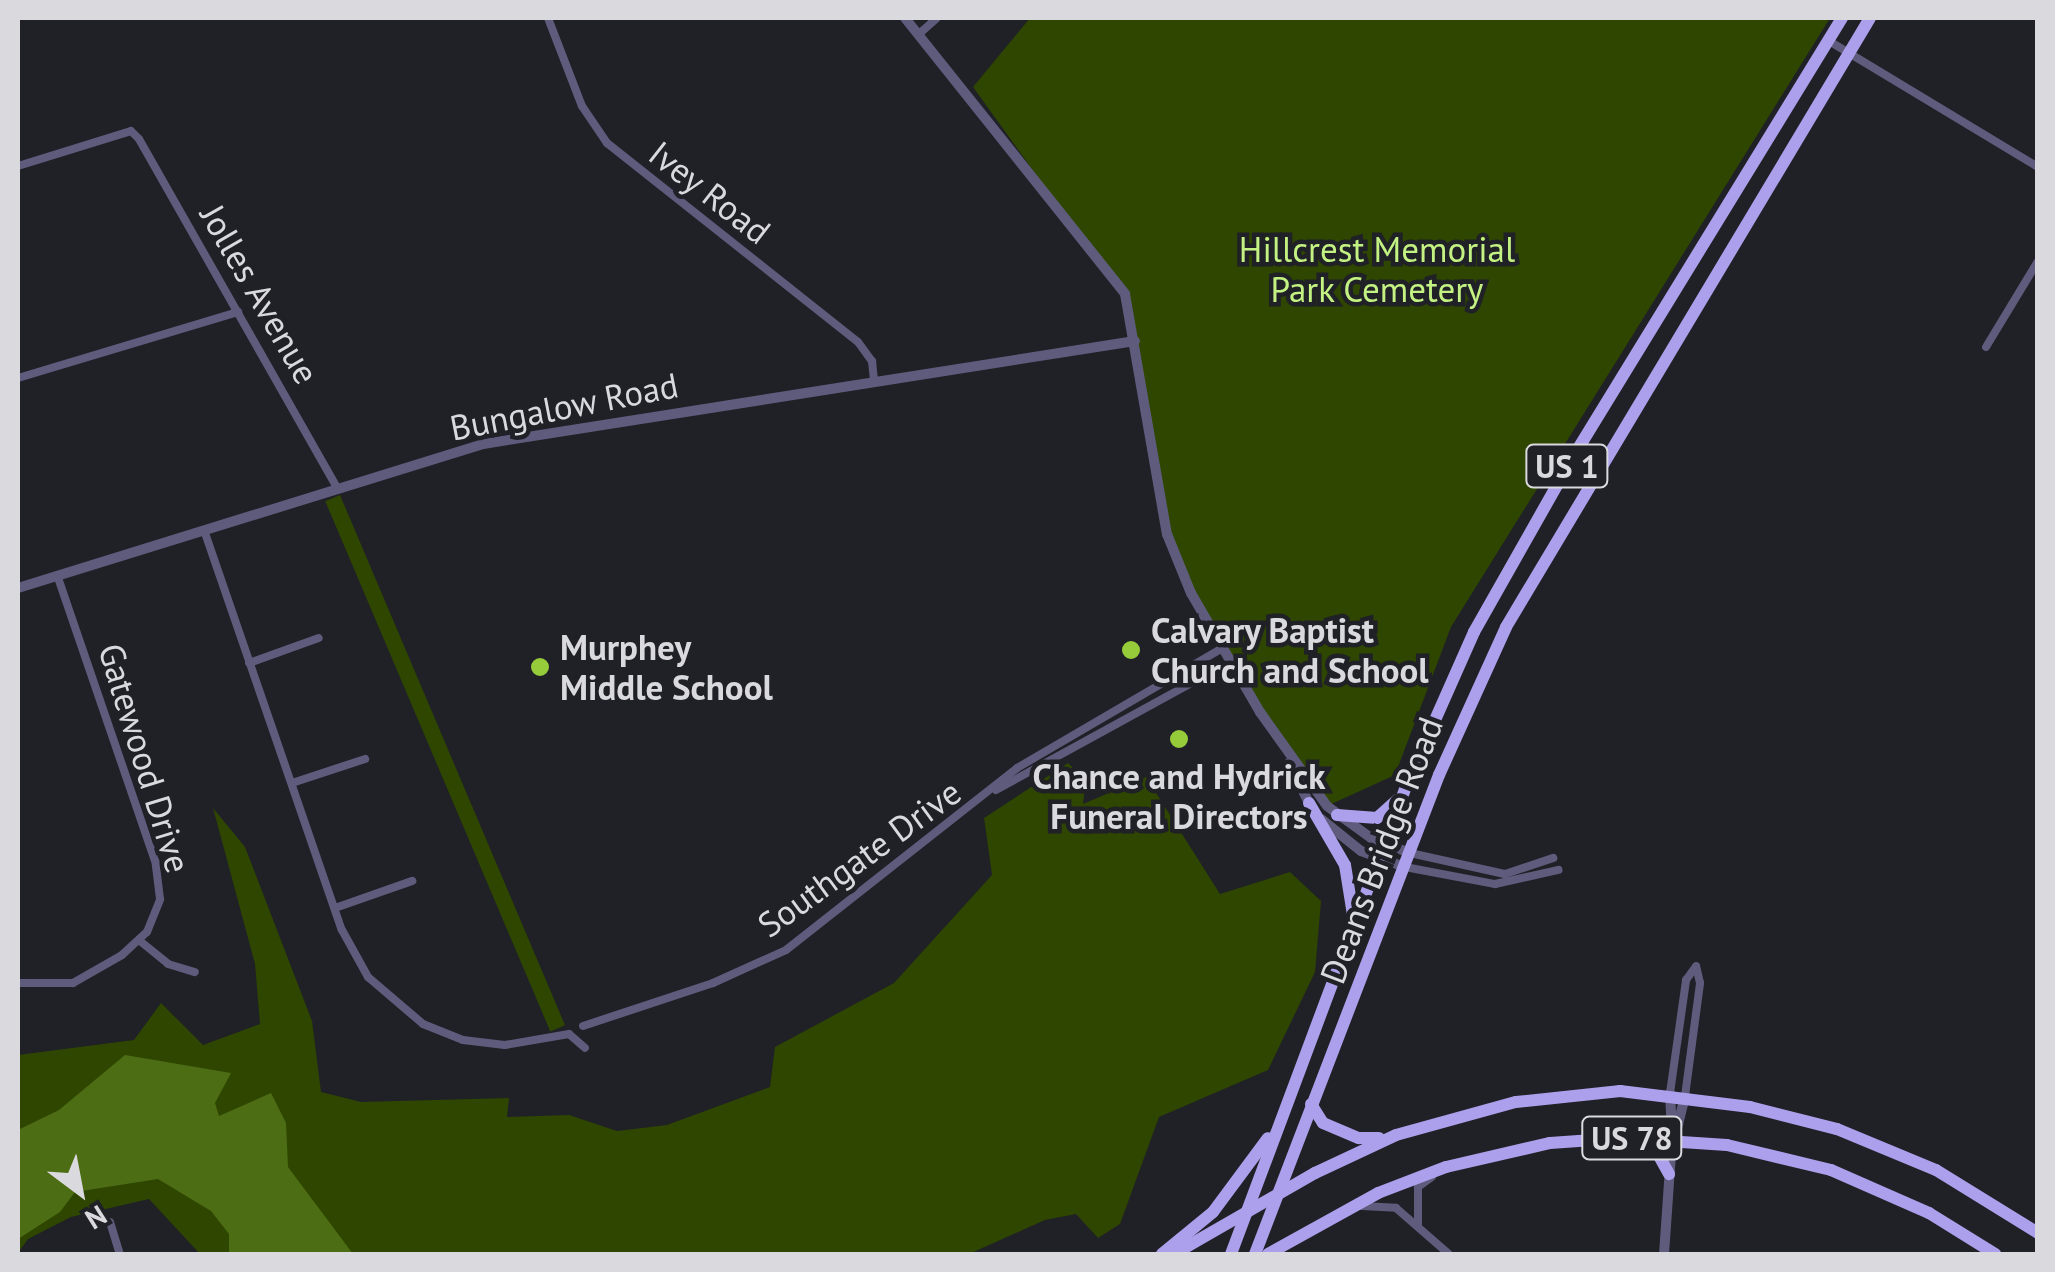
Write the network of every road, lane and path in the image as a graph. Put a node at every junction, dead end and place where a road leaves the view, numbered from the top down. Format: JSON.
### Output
{"nodes":[{"id":1,"x":548,"y":18,"type":"edge"},
{"id":2,"x":905,"y":18,"type":"edge"},
{"id":3,"x":936,"y":18,"type":"edge"},
{"id":4,"x":1842,"y":18,"type":"edge"},
{"id":5,"x":1870,"y":18,"type":"edge"},
{"id":6,"x":918,"y":34,"type":"junction"},
{"id":7,"x":1828,"y":40,"type":"junction"},
{"id":8,"x":1848,"y":52,"type":"junction"},
{"id":9,"x":18,"y":166,"type":"edge"},
{"id":10,"x":2038,"y":167,"type":"edge"},
{"id":11,"x":2038,"y":261,"type":"edge"},
{"id":12,"x":238,"y":312,"type":"junction"},
{"id":13,"x":1135,"y":340,"type":"junction"},
{"id":14,"x":1986,"y":347,"type":"dead end"},
{"id":15,"x":18,"y":378,"type":"edge"},
{"id":16,"x":874,"y":380,"type":"junction"},
{"id":17,"x":337,"y":488,"type":"junction"},
{"id":18,"x":204,"y":530,"type":"junction"},
{"id":19,"x":57,"y":575,"type":"junction"},
{"id":20,"x":18,"y":588,"type":"edge"},
{"id":21,"x":319,"y":638,"type":"dead end"},
{"id":22,"x":1222,"y":648,"type":"junction"},
{"id":23,"x":1230,"y":662,"type":"junction"},
{"id":24,"x":249,"y":663,"type":"junction"},
{"id":25,"x":1288,"y":757,"type":"junction"},
{"id":26,"x":365,"y":758,"type":"dead end"},
{"id":27,"x":1408,"y":781,"type":"junction"},
{"id":28,"x":292,"y":783,"type":"junction"},
{"id":29,"x":996,"y":790,"type":"junction"},
{"id":30,"x":1309,"y":803,"type":"junction"},
{"id":31,"x":1337,"y":815,"type":"junction"},
{"id":32,"x":1384,"y":844,"type":"junction"},
{"id":33,"x":1379,"y":858,"type":"junction"},
{"id":34,"x":1552,"y":858,"type":"dead end"},
{"id":35,"x":1407,"y":860,"type":"junction"},
{"id":36,"x":1558,"y":870,"type":"dead end"},
{"id":37,"x":412,"y":880,"type":"dead end"},
{"id":38,"x":334,"y":908,"type":"junction"},
{"id":39,"x":1350,"y":939,"type":"junction"},
{"id":40,"x":140,"y":941,"type":"junction"},
{"id":41,"x":196,"y":972,"type":"dead end"},
{"id":42,"x":18,"y":983,"type":"edge"},
{"id":43,"x":582,"y":1026,"type":"dead end"},
{"id":44,"x":585,"y":1048,"type":"dead end"},
{"id":45,"x":1670,"y":1094,"type":"junction"},
{"id":46,"x":1685,"y":1096,"type":"junction"},
{"id":47,"x":1311,"y":1104,"type":"junction"},
{"id":48,"x":1287,"y":1106,"type":"junction"},
{"id":49,"x":1396,"y":1135,"type":"junction"},
{"id":50,"x":1673,"y":1140,"type":"junction"},
{"id":51,"x":1550,"y":1144,"type":"junction"},
{"id":52,"x":1446,"y":1168,"type":"junction"},
{"id":53,"x":1669,"y":1174,"type":"junction"},
{"id":54,"x":1278,"y":1194,"type":"junction"},
{"id":55,"x":1348,"y":1209,"type":"junction"},
{"id":56,"x":1246,"y":1212,"type":"junction"},
{"id":57,"x":110,"y":1222,"type":"dead end"},
{"id":58,"x":1418,"y":1224,"type":"junction"},
{"id":59,"x":2038,"y":1232,"type":"edge"},
{"id":60,"x":120,"y":1254,"type":"edge"},
{"id":61,"x":1162,"y":1254,"type":"edge"},
{"id":62,"x":1174,"y":1254,"type":"edge"},
{"id":63,"x":1231,"y":1254,"type":"edge"},
{"id":64,"x":1255,"y":1254,"type":"edge"},
{"id":65,"x":1268,"y":1254,"type":"edge"},
{"id":66,"x":1449,"y":1254,"type":"edge"},
{"id":67,"x":1664,"y":1254,"type":"edge"},
{"id":68,"x":1995,"y":1254,"type":"edge"}],
"edges":[{"from":1,"to":16,"type":"street","name":"Ivey Road"},
{"from":2,"to":6,"type":"street"},
{"from":3,"to":6,"type":"street"},
{"from":4,"to":7,"type":"highway","name":"Deans Bridge Road","number":"US 1"},
{"from":5,"to":8,"type":"highway","name":"Deans Bridge Road","number":"US 1"},
{"from":6,"to":13,"type":"street"},
{"from":7,"to":8,"type":"street"},
{"from":7,"to":27,"type":"highway","name":"Deans Bridge Road","number":"US 1"},
{"from":8,"to":10,"type":"street"},
{"from":8,"to":35,"type":"highway","name":"Deans Bridge Road","number":"US 1"},
{"from":9,"to":12,"type":"street","name":"Jolles Avenue"},
{"from":11,"to":14,"type":"street"},
{"from":12,"to":15,"type":"street"},
{"from":12,"to":17,"type":"street","name":"Jolles Avenue"},
{"from":13,"to":16,"type":"street","name":"Bungalow Road"},
{"from":13,"to":22,"type":"street"},
{"from":16,"to":17,"type":"street","name":"Bungalow Road"},
{"from":17,"to":18,"type":"street","name":"Bungalow Road"},
{"from":18,"to":19,"type":"street","name":"Bungalow Road"},
{"from":18,"to":24,"type":"street"},
{"from":19,"to":20,"type":"street","name":"Bungalow Road"},
{"from":19,"to":40,"type":"street","name":"Gatewood Drive"},
{"from":21,"to":24,"type":"street"},
{"from":22,"to":23,"type":"street"},
{"from":22,"to":29,"type":"street","name":"Southgate Drive"},
{"from":23,"to":25,"type":"street"},
{"from":23,"to":29,"type":"street","name":"Southgate Drive"},
{"from":24,"to":28,"type":"street"},
{"from":25,"to":30,"type":"street"},
{"from":25,"to":31,"type":"street"},
{"from":26,"to":28,"type":"street"},
{"from":27,"to":31,"type":"highway"},
{"from":27,"to":32,"type":"highway","name":"Deans Bridge Road","number":"US 1"},
{"from":28,"to":38,"type":"street"},
{"from":29,"to":43,"type":"street","name":"Southgate Drive"},
{"from":30,"to":33,"type":"street"},
{"from":30,"to":39,"type":"highway"},
{"from":31,"to":32,"type":"street"},
{"from":32,"to":33,"type":"highway","name":"Deans Bridge Road","number":"US 1"},
{"from":32,"to":35,"type":"street"},
{"from":33,"to":35,"type":"street"},
{"from":33,"to":39,"type":"highway","name":"Deans Bridge Road","number":"US 1"},
{"from":34,"to":35,"type":"street"},
{"from":35,"to":36,"type":"street"},
{"from":35,"to":47,"type":"highway","name":"Deans Bridge Road","number":"US 1"},
{"from":37,"to":38,"type":"street"},
{"from":38,"to":44,"type":"street"},
{"from":39,"to":48,"type":"highway","name":"Deans Bridge Road","number":"US 1"},
{"from":40,"to":41,"type":"street"},
{"from":40,"to":42,"type":"street"},
{"from":45,"to":46,"type":"highway","number":"US 78"},
{"from":45,"to":46,"type":"street"},
{"from":45,"to":49,"type":"highway","number":"US 78"},
{"from":45,"to":50,"type":"street"},
{"from":46,"to":50,"type":"street"},
{"from":46,"to":59,"type":"highway","number":"US 78"},
{"from":47,"to":49,"type":"highway"},
{"from":47,"to":54,"type":"highway","name":"Deans Bridge Road","number":"US 1"},
{"from":48,"to":56,"type":"highway","name":"Deans Bridge Road"},
{"from":48,"to":61,"type":"highway","number":"US 1"},
{"from":49,"to":54,"type":"highway","number":"US 78"},
{"from":50,"to":51,"type":"highway","number":"US 78"},
{"from":50,"to":53,"type":"street"},
{"from":50,"to":68,"type":"highway","number":"US 78"},
{"from":51,"to":52,"type":"highway","number":"US 78"},
{"from":51,"to":53,"type":"highway"},
{"from":52,"to":55,"type":"highway","number":"US 78"},
{"from":52,"to":58,"type":"street"},
{"from":53,"to":67,"type":"street"},
{"from":54,"to":56,"type":"highway","number":"US 78"},
{"from":54,"to":64,"type":"highway","name":"Deans Bridge Road","number":"US 1"},
{"from":55,"to":58,"type":"street"},
{"from":55,"to":65,"type":"highway","number":"US 78"},
{"from":56,"to":62,"type":"highway","number":"US 78"},
{"from":56,"to":63,"type":"highway","name":"Deans Bridge Road"},
{"from":57,"to":60,"type":"street"},
{"from":58,"to":66,"type":"street"}]}
